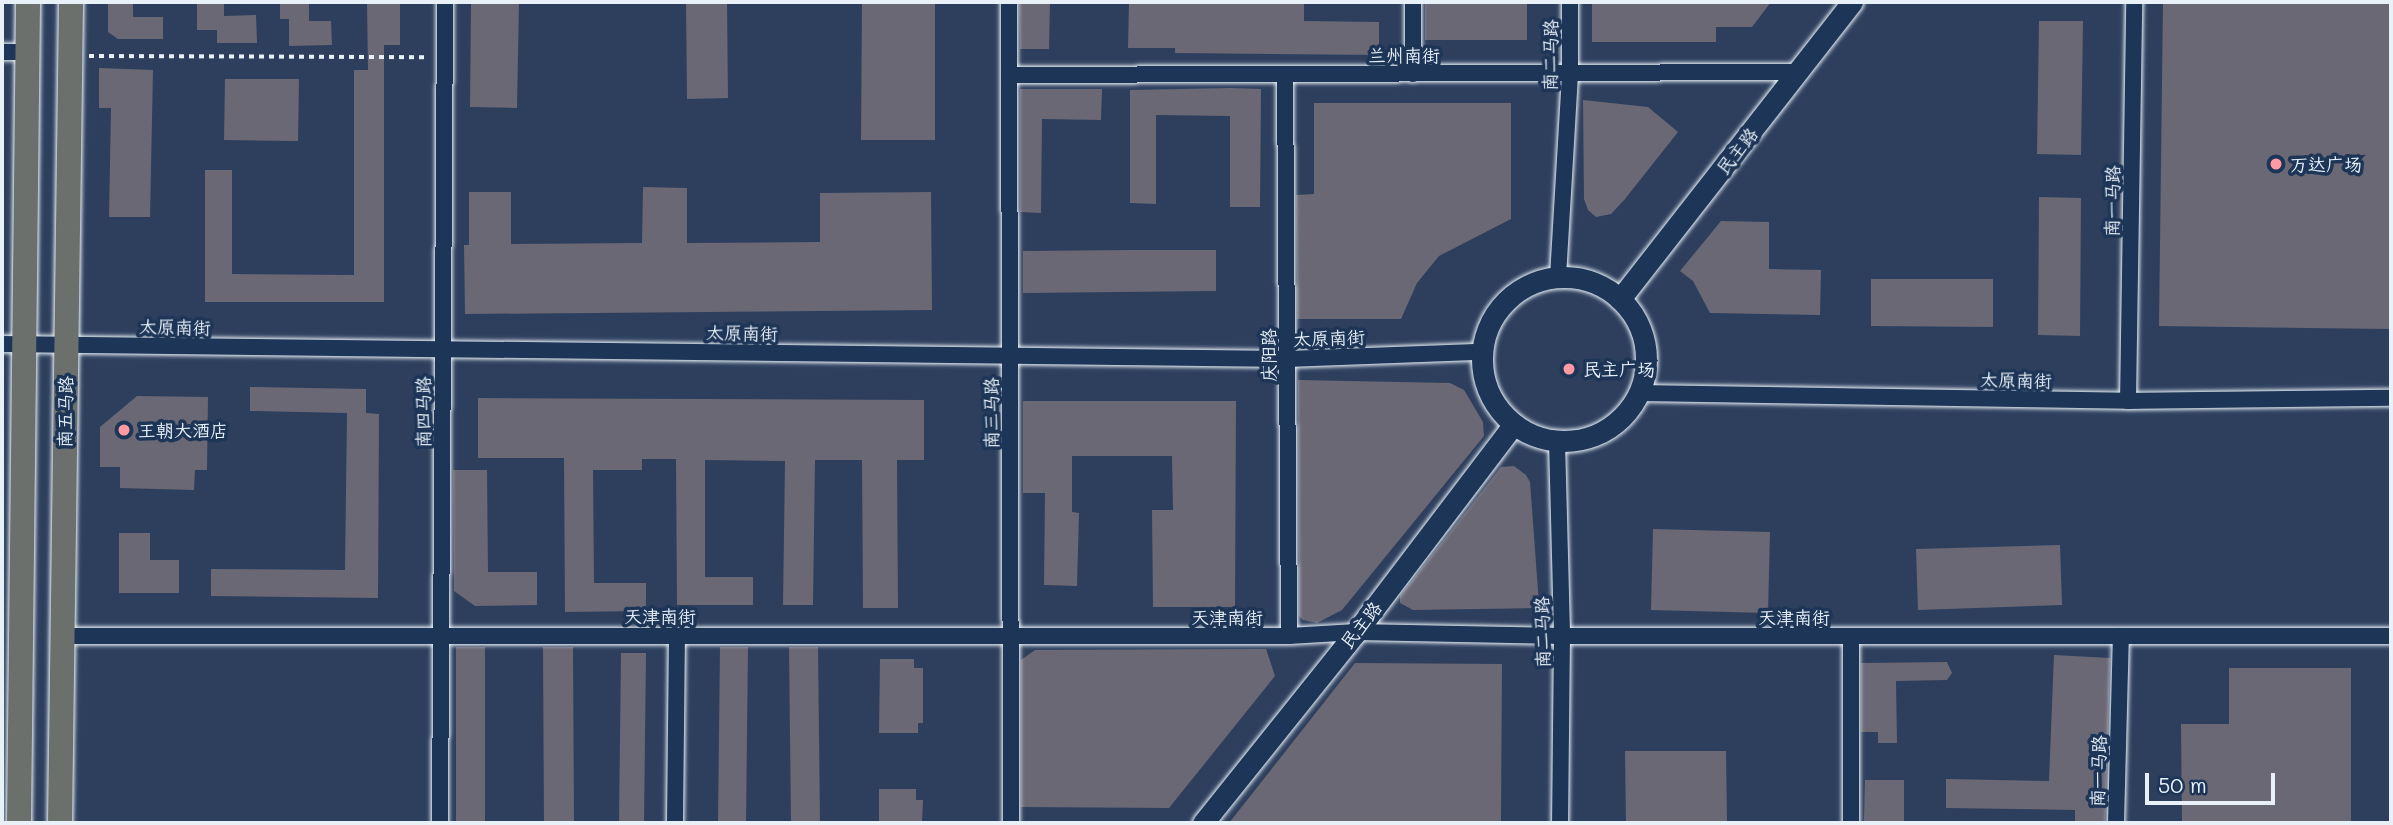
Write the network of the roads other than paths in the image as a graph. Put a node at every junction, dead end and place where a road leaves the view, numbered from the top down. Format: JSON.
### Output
{"nodes":[{"id":1,"x":28,"y":2,"type":"edge"},
{"id":2,"x":71,"y":2,"type":"edge"},
{"id":3,"x":445,"y":2,"type":"edge"},
{"id":4,"x":1009,"y":2,"type":"edge"},
{"id":5,"x":1413,"y":2,"type":"edge"},
{"id":6,"x":1570,"y":2,"type":"edge"},
{"id":7,"x":1852,"y":2,"type":"edge"},
{"id":8,"x":2134,"y":2,"type":"edge"},
{"id":9,"x":2,"y":52,"type":"edge"},
{"id":10,"x":27,"y":52,"type":"junction"},
{"id":11,"x":1799,"y":72,"type":"junction"},
{"id":12,"x":1570,"y":73,"type":"junction"},
{"id":13,"x":1285,"y":74,"type":"junction"},
{"id":14,"x":1413,"y":74,"type":"junction"},
{"id":15,"x":1010,"y":75,"type":"junction"},
{"id":16,"x":1559,"y":277,"type":"junction"},
{"id":17,"x":1620,"y":299,"type":"junction"},
{"id":18,"x":13,"y":344,"type":"edge"},
{"id":19,"x":66,"y":345,"type":"junction"},
{"id":20,"x":443,"y":349,"type":"junction"},
{"id":21,"x":1482,"y":352,"type":"junction"},
{"id":22,"x":1010,"y":356,"type":"junction"},
{"id":23,"x":1287,"y":359,"type":"junction"},
{"id":24,"x":1639,"y":393,"type":"junction"},
{"id":25,"x":2391,"y":398,"type":"edge"},
{"id":26,"x":2128,"y":401,"type":"junction"},
{"id":27,"x":1514,"y":424,"type":"junction"},
{"id":28,"x":1557,"y":441,"type":"junction"},
{"id":29,"x":1356,"y":632,"type":"junction"},
{"id":30,"x":441,"y":635,"type":"junction"},
{"id":31,"x":62,"y":636,"type":"junction"},
{"id":32,"x":677,"y":636,"type":"junction"},
{"id":33,"x":1011,"y":636,"type":"junction"},
{"id":34,"x":1289,"y":636,"type":"junction"},
{"id":35,"x":1562,"y":636,"type":"junction"},
{"id":36,"x":1852,"y":636,"type":"junction"},
{"id":37,"x":2121,"y":636,"type":"junction"},
{"id":38,"x":2391,"y":636,"type":"edge"},
{"id":39,"x":11,"y":646,"type":"edge"},
{"id":40,"x":19,"y":823,"type":"edge"},
{"id":41,"x":60,"y":823,"type":"edge"},
{"id":42,"x":440,"y":823,"type":"edge"},
{"id":43,"x":675,"y":823,"type":"edge"},
{"id":44,"x":1011,"y":823,"type":"edge"},
{"id":45,"x":1203,"y":823,"type":"edge"},
{"id":46,"x":1560,"y":823,"type":"edge"},
{"id":47,"x":1851,"y":823,"type":"edge"},
{"id":48,"x":2116,"y":823,"type":"edge"}],
"edges":[{"from":1,"to":10,"type":"main road"},
{"from":2,"to":19,"type":"main road","name":"南五马路"},
{"from":3,"to":20,"type":"street","name":"南四马路"},
{"from":4,"to":15,"type":"street","name":"南三马路"},
{"from":5,"to":14,"type":"street"},
{"from":6,"to":12,"type":"street","name":"南二马路"},
{"from":7,"to":11,"type":"street","name":"民主路"},
{"from":8,"to":26,"type":"street","name":"南一马路"},
{"from":9,"to":10,"type":"street"},
{"from":10,"to":18,"type":"main road"},
{"from":11,"to":12,"type":"street","name":"兰州南街"},
{"from":11,"to":17,"type":"street","name":"民主路"},
{"from":12,"to":14,"type":"street","name":"兰州南街"},
{"from":12,"to":16,"type":"street","name":"南二马路"},
{"from":13,"to":14,"type":"street","name":"兰州南街"},
{"from":13,"to":15,"type":"street","name":"兰州南街"},
{"from":13,"to":23,"type":"street","name":"庆阳路"},
{"from":15,"to":22,"type":"street","name":"南三马路"},
{"from":16,"to":17,"type":"street"},
{"from":16,"to":21,"type":"street"},
{"from":17,"to":24,"type":"street"},
{"from":18,"to":19,"type":"street","name":"太原南街"},
{"from":18,"to":39,"type":"main road"},
{"from":19,"to":20,"type":"street","name":"太原南街"},
{"from":19,"to":31,"type":"main road","name":"南五马路"},
{"from":20,"to":22,"type":"street","name":"太原南街"},
{"from":20,"to":30,"type":"street","name":"南四马路"},
{"from":21,"to":23,"type":"street","name":"太原南街"},
{"from":21,"to":27,"type":"street"},
{"from":22,"to":23,"type":"street","name":"太原南街"},
{"from":22,"to":33,"type":"street","name":"南三马路"},
{"from":23,"to":34,"type":"street","name":"庆阳路"},
{"from":24,"to":26,"type":"street","name":"太原南街"},
{"from":24,"to":28,"type":"street"},
{"from":25,"to":26,"type":"street","name":"太原南街"},
{"from":27,"to":28,"type":"street"},
{"from":27,"to":29,"type":"street","name":"民主路"},
{"from":28,"to":35,"type":"street","name":"南二马路"},
{"from":29,"to":34,"type":"street","name":"天津南街"},
{"from":29,"to":35,"type":"street","name":"天津南街"},
{"from":29,"to":45,"type":"street","name":"民主路"},
{"from":30,"to":31,"type":"street","name":"天津南街"},
{"from":30,"to":32,"type":"street","name":"天津南街"},
{"from":30,"to":42,"type":"street","name":"南四马路"},
{"from":31,"to":41,"type":"main road","name":"南五马路"},
{"from":32,"to":33,"type":"street","name":"天津南街"},
{"from":32,"to":43,"type":"street"},
{"from":33,"to":34,"type":"street","name":"天津南街"},
{"from":33,"to":44,"type":"street","name":"南三马路"},
{"from":35,"to":36,"type":"street","name":"天津南街"},
{"from":35,"to":46,"type":"street","name":"南二马路"},
{"from":36,"to":37,"type":"street","name":"天津南街"},
{"from":36,"to":47,"type":"street"},
{"from":37,"to":38,"type":"street","name":"天津南街"},
{"from":37,"to":48,"type":"street","name":"南一马路"},
{"from":39,"to":40,"type":"main road"}]}
